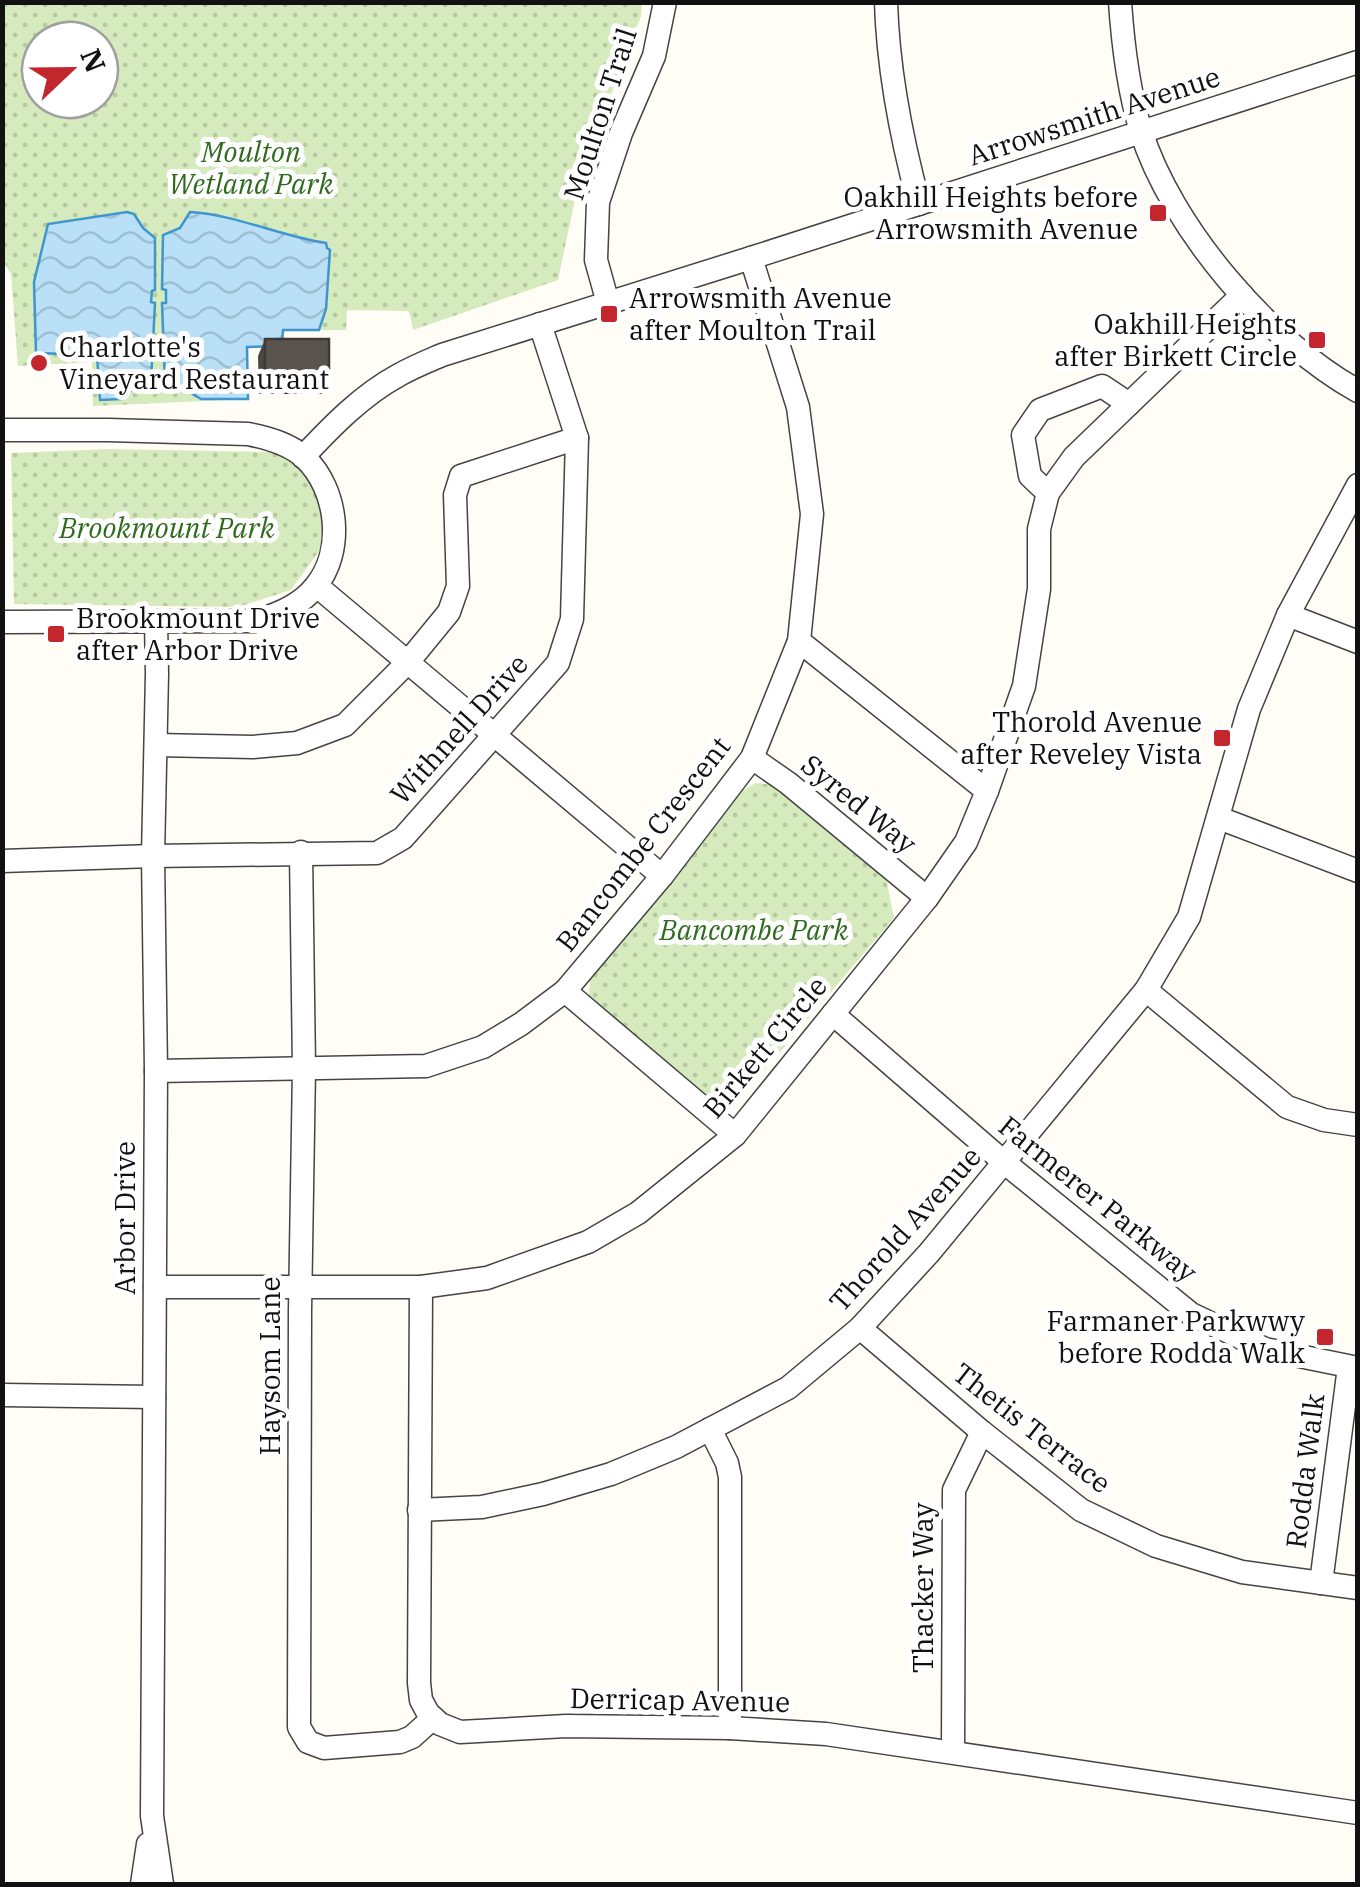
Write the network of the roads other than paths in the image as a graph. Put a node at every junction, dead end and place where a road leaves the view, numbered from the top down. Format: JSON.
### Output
{"nodes":[{"id":1,"x":665,"y":2,"type":"edge"},
{"id":2,"x":886,"y":2,"type":"edge"},
{"id":3,"x":1120,"y":2,"type":"edge"},
{"id":4,"x":1358,"y":62,"type":"edge"},
{"id":5,"x":1141,"y":132,"type":"junction"},
{"id":6,"x":919,"y":204,"type":"junction"},
{"id":7,"x":750,"y":258,"type":"junction"},
{"id":8,"x":1242,"y":295,"type":"junction"},
{"id":9,"x":608,"y":303,"type":"junction"},
{"id":10,"x":540,"y":324,"type":"junction"},
{"id":11,"x":1358,"y":391,"type":"edge"},
{"id":12,"x":1129,"y":404,"type":"junction"},
{"id":13,"x":2,"y":430,"type":"edge"},
{"id":14,"x":577,"y":438,"type":"junction"},
{"id":15,"x":303,"y":456,"type":"junction"},
{"id":16,"x":1358,"y":485,"type":"edge"},
{"id":17,"x":1048,"y":492,"type":"junction"},
{"id":18,"x":317,"y":586,"type":"junction"},
{"id":19,"x":1288,"y":615,"type":"junction"},
{"id":20,"x":2,"y":622,"type":"edge"},
{"id":21,"x":156,"y":622,"type":"junction"},
{"id":22,"x":799,"y":641,"type":"junction"},
{"id":23,"x":1358,"y":642,"type":"edge"},
{"id":24,"x":408,"y":662,"type":"junction"},
{"id":25,"x":493,"y":733,"type":"junction"},
{"id":26,"x":156,"y":746,"type":"junction"},
{"id":27,"x":752,"y":758,"type":"junction"},
{"id":28,"x":987,"y":791,"type":"junction"},
{"id":29,"x":1219,"y":818,"type":"junction"},
{"id":30,"x":301,"y":852,"type":"junction"},
{"id":31,"x":153,"y":856,"type":"junction"},
{"id":32,"x":2,"y":861,"type":"edge"},
{"id":33,"x":1358,"y":872,"type":"edge"},
{"id":34,"x":662,"y":876,"type":"junction"},
{"id":35,"x":928,"y":898,"type":"junction"},
{"id":36,"x":1146,"y":990,"type":"junction"},
{"id":37,"x":565,"y":991,"type":"junction"},
{"id":38,"x":833,"y":1014,"type":"junction"},
{"id":39,"x":304,"y":1068,"type":"junction"},
{"id":40,"x":156,"y":1072,"type":"junction"},
{"id":41,"x":1358,"y":1125,"type":"edge"},
{"id":42,"x":735,"y":1135,"type":"junction"},
{"id":43,"x":1004,"y":1163,"type":"junction"},
{"id":44,"x":155,"y":1287,"type":"junction"},
{"id":45,"x":421,"y":1288,"type":"junction"},
{"id":46,"x":301,"y":1289,"type":"junction"},
{"id":47,"x":860,"y":1328,"type":"junction"},
{"id":48,"x":1353,"y":1368,"type":"edge"},
{"id":49,"x":2,"y":1396,"type":"edge"},
{"id":50,"x":154,"y":1397,"type":"junction"},
{"id":51,"x":710,"y":1429,"type":"junction"},
{"id":52,"x":982,"y":1432,"type":"junction"},
{"id":53,"x":420,"y":1510,"type":"junction"},
{"id":54,"x":1322,"y":1583,"type":"junction"},
{"id":55,"x":1358,"y":1588,"type":"edge"},
{"id":56,"x":433,"y":1718,"type":"junction"},
{"id":57,"x":730,"y":1728,"type":"junction"},
{"id":58,"x":952,"y":1752,"type":"junction"},
{"id":59,"x":1358,"y":1813,"type":"edge"},
{"id":60,"x":152,"y":1816,"type":"junction"},
{"id":61,"x":142,"y":1884,"type":"edge"},
{"id":62,"x":162,"y":1884,"type":"edge"}],
"edges":[{"from":1,"to":9,"type":"street","name":"Moulton Trail"},
{"from":2,"to":6,"type":"street"},
{"from":3,"to":5,"type":"street"},
{"from":4,"to":5,"type":"street","name":"Arrowsmith Avenue"},
{"from":5,"to":6,"type":"street","name":"Arrowsmith Avenue"},
{"from":5,"to":8,"type":"street"},
{"from":6,"to":7,"type":"street","name":"Arrowsmith Avenue"},
{"from":7,"to":9,"type":"street","name":"Arrowsmith Avenue"},
{"from":7,"to":22,"type":"street","name":"Bancombe Crescent"},
{"from":8,"to":11,"type":"street"},
{"from":8,"to":12,"type":"street","name":"Birkett Circle"},
{"from":9,"to":10,"type":"street","name":"Arrowsmith Avenue"},
{"from":10,"to":14,"type":"street","name":"Withnell Drive"},
{"from":10,"to":15,"type":"street","name":"Arrowsmith Avenue"},
{"from":12,"to":17,"type":"street","name":"Birkett Circle"},
{"from":12,"to":17,"type":"street"},
{"from":13,"to":15,"type":"street"},
{"from":14,"to":24,"type":"street"},
{"from":14,"to":25,"type":"street","name":"Withnell Drive"},
{"from":15,"to":18,"type":"street"},
{"from":16,"to":19,"type":"street","name":"Thorold Avenue"},
{"from":17,"to":28,"type":"street","name":"Birkett Circle"},
{"from":18,"to":21,"type":"street"},
{"from":18,"to":24,"type":"street"},
{"from":19,"to":23,"type":"street"},
{"from":19,"to":29,"type":"street","name":"Thorold Avenue"},
{"from":20,"to":21,"type":"street"},
{"from":21,"to":26,"type":"street","name":"Arbor Drive"},
{"from":22,"to":27,"type":"street","name":"Bancombe Crescent"},
{"from":22,"to":28,"type":"street"},
{"from":24,"to":25,"type":"street"},
{"from":24,"to":26,"type":"street"},
{"from":25,"to":30,"type":"street","name":"Withnell Drive"},
{"from":25,"to":34,"type":"street"},
{"from":26,"to":31,"type":"street","name":"Arbor Drive"},
{"from":27,"to":34,"type":"street","name":"Bancombe Crescent"},
{"from":27,"to":35,"type":"street","name":"Syred Way"},
{"from":28,"to":35,"type":"street","name":"Birkett Circle"},
{"from":29,"to":33,"type":"street"},
{"from":29,"to":36,"type":"street","name":"Thorold Avenue"},
{"from":30,"to":31,"type":"street","name":"Withnell Drive"},
{"from":30,"to":39,"type":"street","name":"Haysom Lane"},
{"from":31,"to":32,"type":"street","name":"Withnell Drive"},
{"from":31,"to":40,"type":"street","name":"Arbor Drive"},
{"from":34,"to":37,"type":"street","name":"Bancombe Crescent"},
{"from":35,"to":38,"type":"street","name":"Birkett Circle"},
{"from":36,"to":41,"type":"street"},
{"from":36,"to":43,"type":"street","name":"Thorold Avenue"},
{"from":37,"to":39,"type":"street","name":"Bancombe Crescent"},
{"from":37,"to":42,"type":"street"},
{"from":38,"to":42,"type":"street","name":"Birkett Circle"},
{"from":38,"to":43,"type":"street","name":"Farmerer Parkway"},
{"from":39,"to":40,"type":"street","name":"Bancombe Crescent"},
{"from":39,"to":46,"type":"street","name":"Haysom Lane"},
{"from":40,"to":44,"type":"street","name":"Arbor Drive"},
{"from":42,"to":45,"type":"street","name":"Birkett Circle"},
{"from":43,"to":47,"type":"street","name":"Thorold Avenue"},
{"from":43,"to":48,"type":"street","name":"Farmerer Parkway"},
{"from":44,"to":46,"type":"street","name":"Birkett Circle"},
{"from":44,"to":50,"type":"street","name":"Arbor Drive"},
{"from":45,"to":46,"type":"street","name":"Birkett Circle"},
{"from":45,"to":53,"type":"street"},
{"from":46,"to":56,"type":"street","name":"Haysom Lane"},
{"from":47,"to":51,"type":"street","name":"Thorold Avenue"},
{"from":47,"to":52,"type":"street","name":"Thetis Terrace"},
{"from":48,"to":54,"type":"street","name":"Rodda Walk"},
{"from":49,"to":50,"type":"street"},
{"from":50,"to":60,"type":"street","name":"Arbor Drive"},
{"from":51,"to":53,"type":"street","name":"Thorold Avenue"},
{"from":51,"to":57,"type":"street"},
{"from":52,"to":54,"type":"street","name":"Thetis Terrace"},
{"from":52,"to":58,"type":"street","name":"Thacker Way"},
{"from":53,"to":56,"type":"street"},
{"from":54,"to":55,"type":"street","name":"Thetis Terrace"},
{"from":56,"to":57,"type":"street","name":"Derricap Avenue"},
{"from":57,"to":58,"type":"street","name":"Derricap Avenue"},
{"from":58,"to":59,"type":"street","name":"Derricap Avenue"},
{"from":60,"to":61,"type":"street"},
{"from":60,"to":62,"type":"street"}]}
